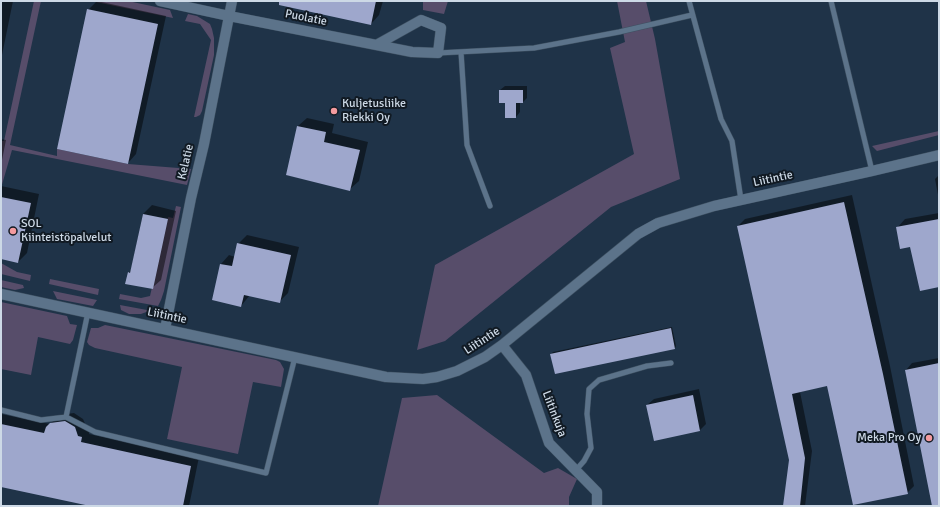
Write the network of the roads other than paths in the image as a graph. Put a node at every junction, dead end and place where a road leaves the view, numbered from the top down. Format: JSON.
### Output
{"nodes":[{"id":1,"x":160,"y":1,"type":"edge"},
{"id":2,"x":232,"y":1,"type":"edge"},
{"id":3,"x":689,"y":1,"type":"edge"},
{"id":4,"x":831,"y":1,"type":"edge"},
{"id":5,"x":692,"y":15,"type":"junction"},
{"id":6,"x":229,"y":16,"type":"junction"},
{"id":7,"x":378,"y":44,"type":"junction"},
{"id":8,"x":461,"y":52,"type":"junction"},
{"id":9,"x":438,"y":53,"type":"junction"},
{"id":10,"x":939,"y":155,"type":"edge"},
{"id":11,"x":872,"y":171,"type":"junction"},
{"id":12,"x":741,"y":200,"type":"junction"},
{"id":13,"x":490,"y":206,"type":"dead end"},
{"id":14,"x":1,"y":294,"type":"edge"},
{"id":15,"x":88,"y":312,"type":"junction"},
{"id":16,"x":164,"y":329,"type":"junction"},
{"id":17,"x":502,"y":345,"type":"junction"},
{"id":18,"x":295,"y":357,"type":"junction"},
{"id":19,"x":671,"y":364,"type":"dead end"},
{"id":20,"x":1,"y":410,"type":"edge"},
{"id":21,"x":66,"y":417,"type":"junction"},
{"id":22,"x":576,"y":470,"type":"junction"},
{"id":23,"x":597,"y":506,"type":"edge"}],
"edges":[{"from":1,"to":6,"type":"street","name":"Puolatie"},
{"from":2,"to":6,"type":"street","name":"Kelatie"},
{"from":3,"to":5,"type":"lane"},
{"from":4,"to":11,"type":"lane"},
{"from":5,"to":8,"type":"lane"},
{"from":5,"to":12,"type":"lane"},
{"from":6,"to":7,"type":"street","name":"Puolatie"},
{"from":6,"to":16,"type":"street","name":"Kelatie"},
{"from":7,"to":9,"type":"street","name":"Puolatie"},
{"from":7,"to":9,"type":"street"},
{"from":8,"to":9,"type":"lane"},
{"from":8,"to":13,"type":"lane"},
{"from":10,"to":11,"type":"street","name":"Liitintie"},
{"from":11,"to":12,"type":"street","name":"Liitintie"},
{"from":12,"to":17,"type":"street","name":"Liitintie"},
{"from":14,"to":15,"type":"street","name":"Liitintie"},
{"from":15,"to":16,"type":"street","name":"Liitintie"},
{"from":15,"to":21,"type":"lane"},
{"from":16,"to":18,"type":"street","name":"Liitintie"},
{"from":17,"to":18,"type":"street","name":"Liitintie"},
{"from":17,"to":22,"type":"street","name":"Liitinkuja"},
{"from":18,"to":21,"type":"lane"},
{"from":19,"to":22,"type":"lane"},
{"from":20,"to":21,"type":"lane"},
{"from":22,"to":23,"type":"street","name":"Liitinkuja"}]}
